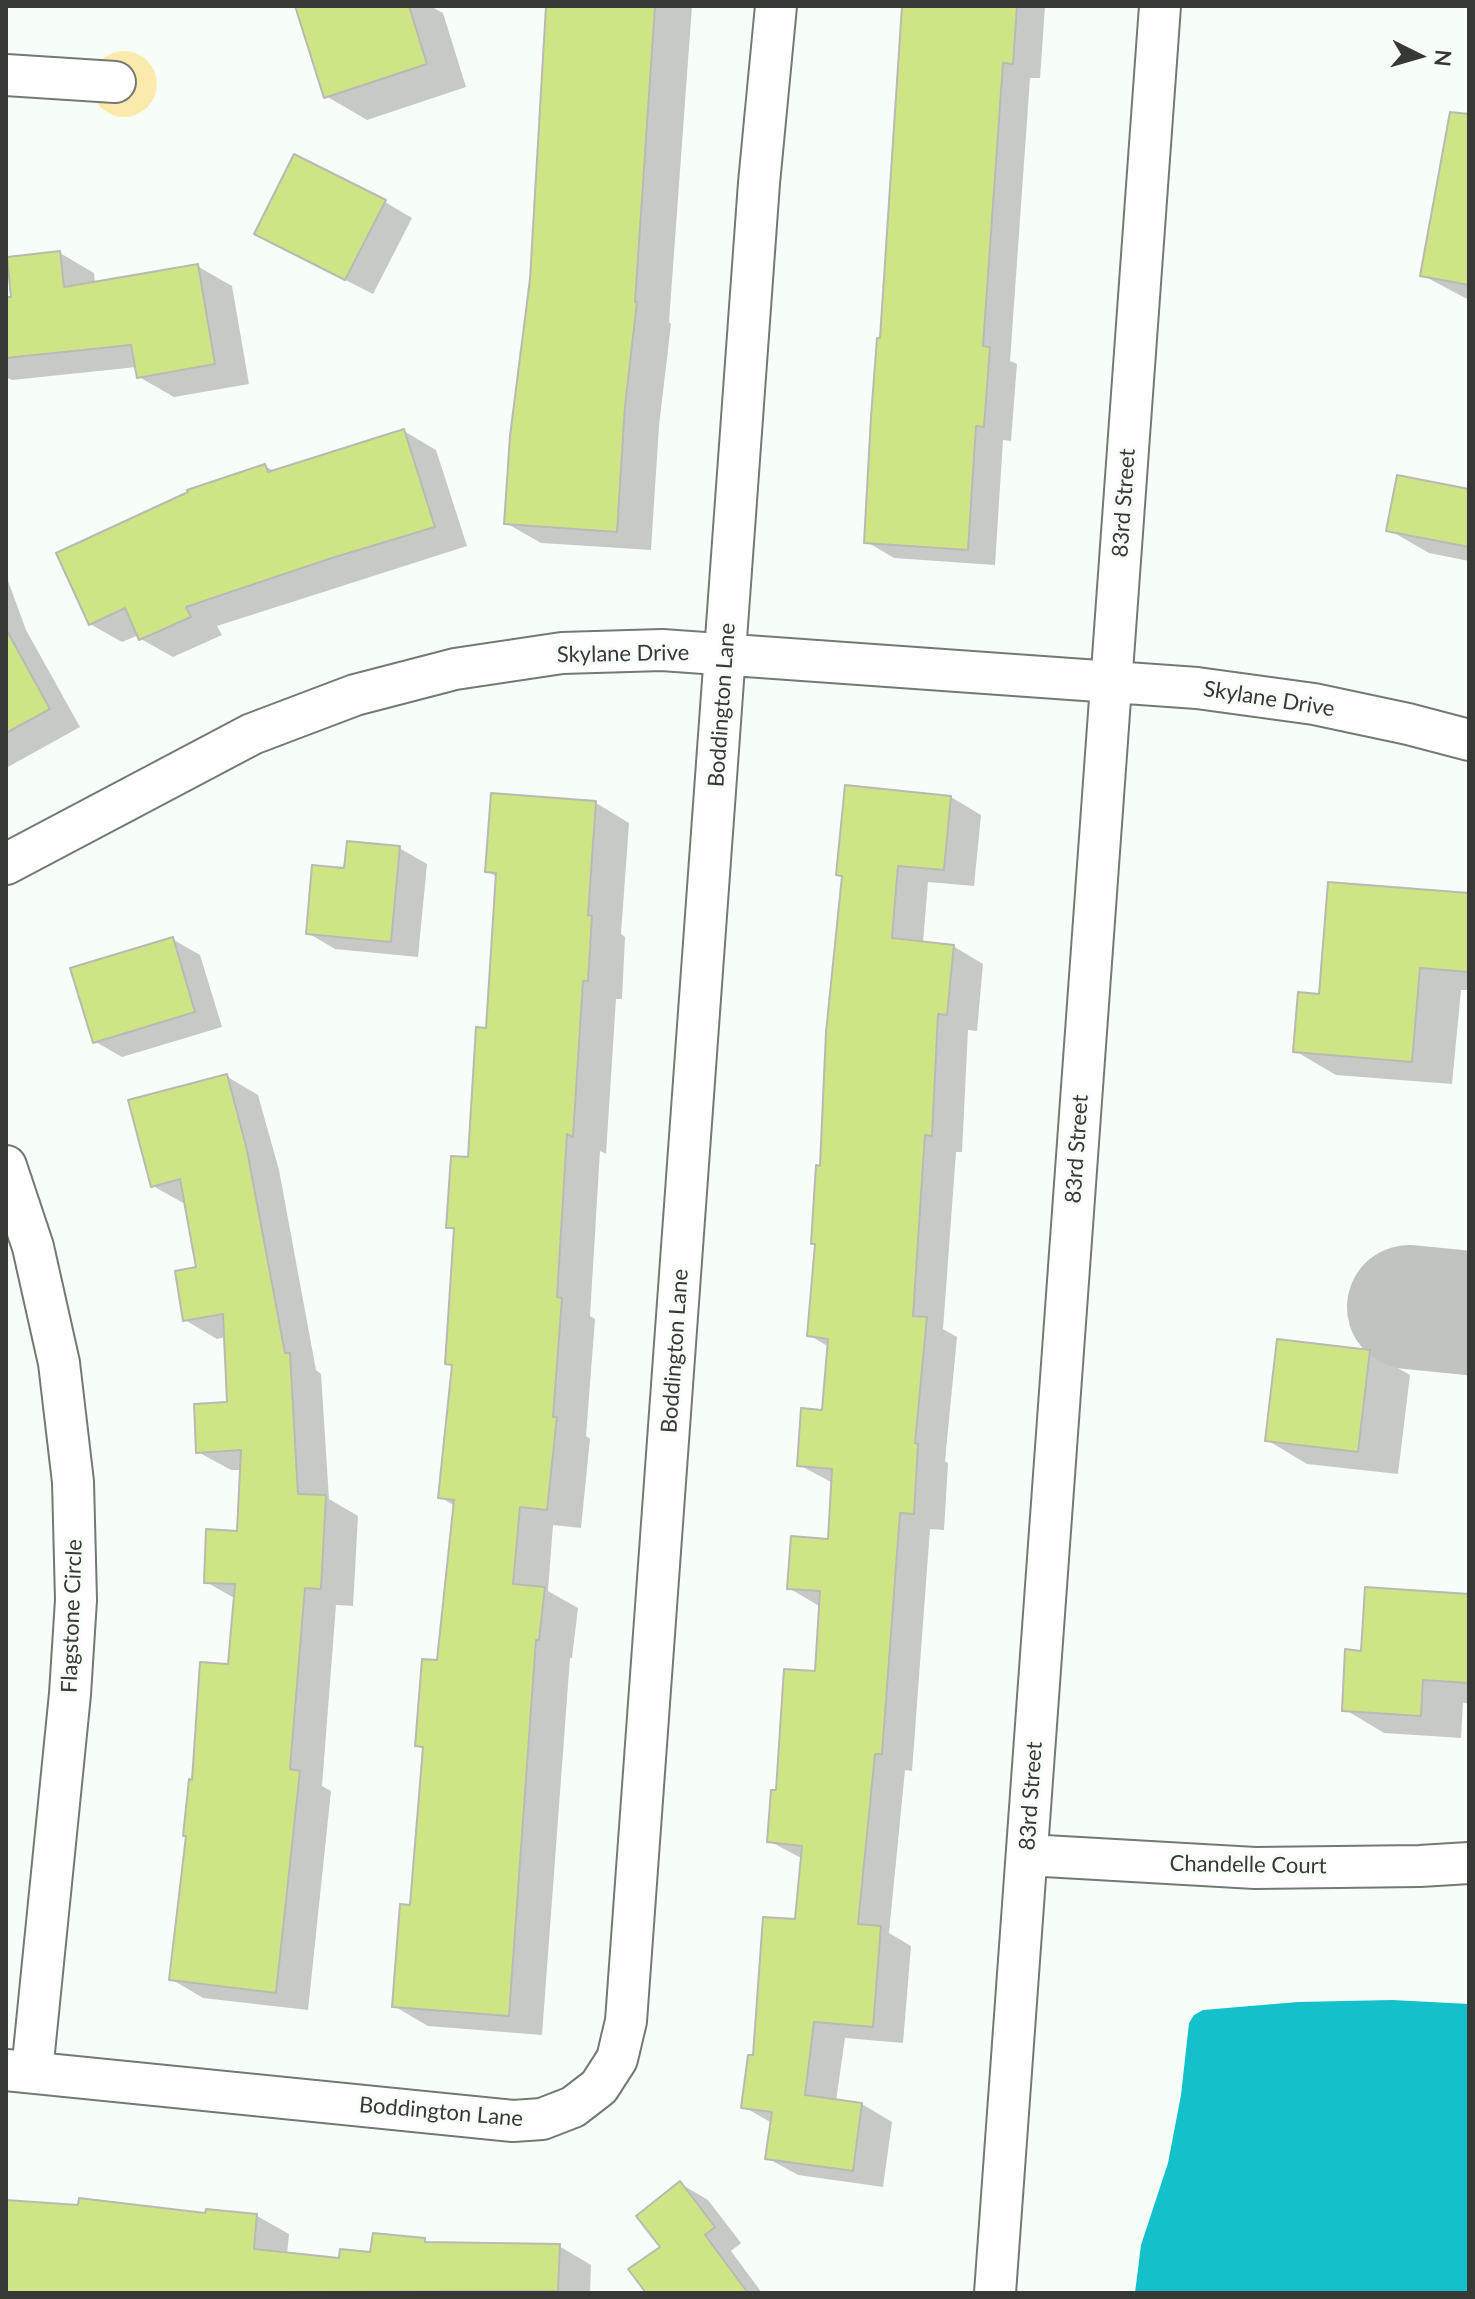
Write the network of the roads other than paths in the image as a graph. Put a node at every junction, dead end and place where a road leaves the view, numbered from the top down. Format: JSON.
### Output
{"nodes":[{"id":1,"x":776,"y":6,"type":"edge"},
{"id":2,"x":1160,"y":6,"type":"edge"},
{"id":3,"x":6,"y":75,"type":"edge"},
{"id":4,"x":115,"y":82,"type":"dead end"},
{"id":5,"x":725,"y":654,"type":"junction"},
{"id":6,"x":1111,"y":682,"type":"junction"},
{"id":7,"x":1469,"y":740,"type":"edge"},
{"id":8,"x":6,"y":864,"type":"edge"},
{"id":9,"x":6,"y":1166,"type":"edge"},
{"id":10,"x":1027,"y":1855,"type":"junction"},
{"id":11,"x":1469,"y":1863,"type":"edge"},
{"id":12,"x":19,"y":2071,"type":"edge"},
{"id":13,"x":995,"y":2293,"type":"edge"}],
"edges":[{"from":1,"to":5,"type":"street","name":"Boddington Lane"},
{"from":2,"to":6,"type":"street","name":"83rd Street"},
{"from":3,"to":4,"type":"street"},
{"from":5,"to":6,"type":"street","name":"Skylane Drive"},
{"from":5,"to":8,"type":"street","name":"Skylane Drive"},
{"from":5,"to":12,"type":"street","name":"Boddington Lane"},
{"from":6,"to":7,"type":"street","name":"Skylane Drive"},
{"from":6,"to":10,"type":"street","name":"83rd Street"},
{"from":9,"to":12,"type":"street","name":"Flagstone Circle"},
{"from":10,"to":11,"type":"street","name":"Chandelle Court"},
{"from":10,"to":13,"type":"street","name":"83rd Street"}]}
